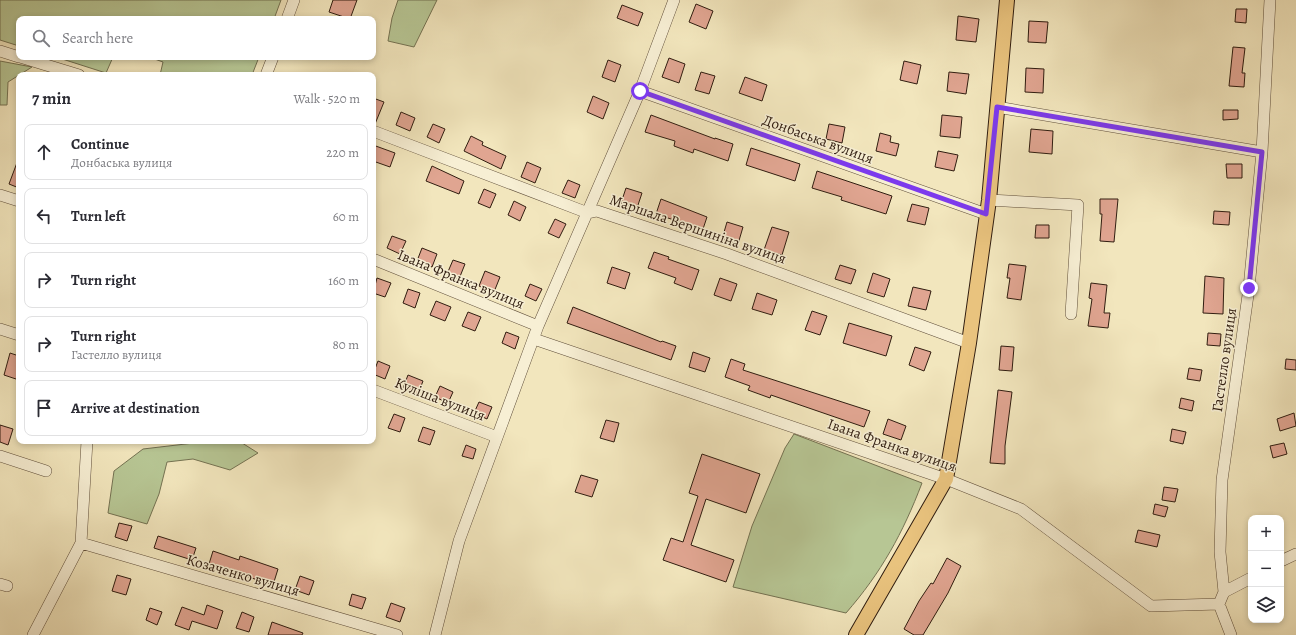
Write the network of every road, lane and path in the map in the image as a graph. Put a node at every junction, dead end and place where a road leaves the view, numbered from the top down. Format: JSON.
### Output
{"nodes":[{"id":1,"x":294,"y":0,"type":"edge"},
{"id":2,"x":674,"y":0,"type":"edge"},
{"id":3,"x":1007,"y":0,"type":"edge"},
{"id":4,"x":1270,"y":0,"type":"edge"},
{"id":5,"x":288,"y":16,"type":"edge"},
{"id":6,"x":0,"y":51,"type":"edge"},
{"id":7,"x":16,"y":56,"type":"edge"},
{"id":8,"x":30,"y":60,"type":"edge"},
{"id":9,"x":272,"y":60,"type":"edge"},
{"id":10,"x":69,"y":72,"type":"edge"},
{"id":11,"x":267,"y":72,"type":"edge"},
{"id":12,"x":640,"y":91,"type":"junction"},
{"id":13,"x":997,"y":107,"type":"junction"},
{"id":14,"x":376,"y":132,"type":"edge"},
{"id":15,"x":1262,"y":152,"type":"junction"},
{"id":16,"x":0,"y":195,"type":"edge"},
{"id":17,"x":16,"y":200,"type":"edge"},
{"id":18,"x":989,"y":200,"type":"junction"},
{"id":19,"x":588,"y":214,"type":"junction"},
{"id":20,"x":986,"y":214,"type":"junction"},
{"id":21,"x":376,"y":260,"type":"edge"},
{"id":22,"x":1071,"y":314,"type":"dead end"},
{"id":23,"x":538,"y":326,"type":"junction"},
{"id":24,"x":0,"y":329,"type":"edge"},
{"id":25,"x":16,"y":334,"type":"edge"},
{"id":26,"x":534,"y":339,"type":"junction"},
{"id":27,"x":969,"y":343,"type":"junction"},
{"id":28,"x":376,"y":391,"type":"edge"},
{"id":29,"x":497,"y":437,"type":"junction"},
{"id":30,"x":87,"y":444,"type":"edge"},
{"id":31,"x":0,"y":456,"type":"edge"},
{"id":32,"x":46,"y":471,"type":"dead end"},
{"id":33,"x":946,"y":479,"type":"junction"},
{"id":34,"x":81,"y":543,"type":"junction"},
{"id":35,"x":1296,"y":554,"type":"edge"},
{"id":36,"x":1284,"y":560,"type":"edge"},
{"id":37,"x":1248,"y":580,"type":"edge"},
{"id":38,"x":1224,"y":592,"type":"junction"},
{"id":39,"x":1219,"y":604,"type":"junction"},
{"id":40,"x":33,"y":635,"type":"edge"},
{"id":41,"x":397,"y":635,"type":"edge"},
{"id":42,"x":435,"y":635,"type":"edge"},
{"id":43,"x":856,"y":635,"type":"edge"},
{"id":44,"x":1230,"y":635,"type":"edge"}],
"edges":[{"from":1,"to":5,"type":"street"},
{"from":2,"to":12,"type":"street"},
{"from":3,"to":13,"type":"main road"},
{"from":4,"to":15,"type":"street","name":"Гастелло вулиця"},
{"from":6,"to":7,"type":"street"},
{"from":8,"to":10,"type":"street"},
{"from":9,"to":11,"type":"street"},
{"from":12,"to":19,"type":"street"},
{"from":12,"to":20,"type":"street","name":"Донбаська вулиця"},
{"from":13,"to":15,"type":"street"},
{"from":13,"to":18,"type":"main road"},
{"from":14,"to":19,"type":"street","name":"Маршала Вершиніна вулиця"},
{"from":15,"to":38,"type":"street","name":"Гастелло вулиця"},
{"from":16,"to":17,"type":"street"},
{"from":18,"to":20,"type":"main road"},
{"from":18,"to":22,"type":"street"},
{"from":19,"to":23,"type":"street"},
{"from":19,"to":27,"type":"street","name":"Маршала Вершиніна вулиця"},
{"from":20,"to":27,"type":"main road"},
{"from":21,"to":23,"type":"street","name":"Івана Франка вулиця"},
{"from":23,"to":26,"type":"street"},
{"from":24,"to":25,"type":"street"},
{"from":26,"to":29,"type":"street"},
{"from":26,"to":33,"type":"street","name":"Івана Франка вулиця"},
{"from":27,"to":33,"type":"main road"},
{"from":28,"to":29,"type":"street","name":"Куліша вулиця"},
{"from":29,"to":42,"type":"street"},
{"from":30,"to":34,"type":"street"},
{"from":31,"to":32,"type":"street"},
{"from":33,"to":39,"type":"street","name":"Івана Франка вулиця"},
{"from":33,"to":43,"type":"main road"},
{"from":34,"to":40,"type":"street"},
{"from":34,"to":41,"type":"street","name":"Козаченко вулиця"},
{"from":35,"to":36,"type":"street"},
{"from":37,"to":38,"type":"street"},
{"from":38,"to":39,"type":"street","name":"Гастелло вулиця"},
{"from":39,"to":44,"type":"street"}]}
